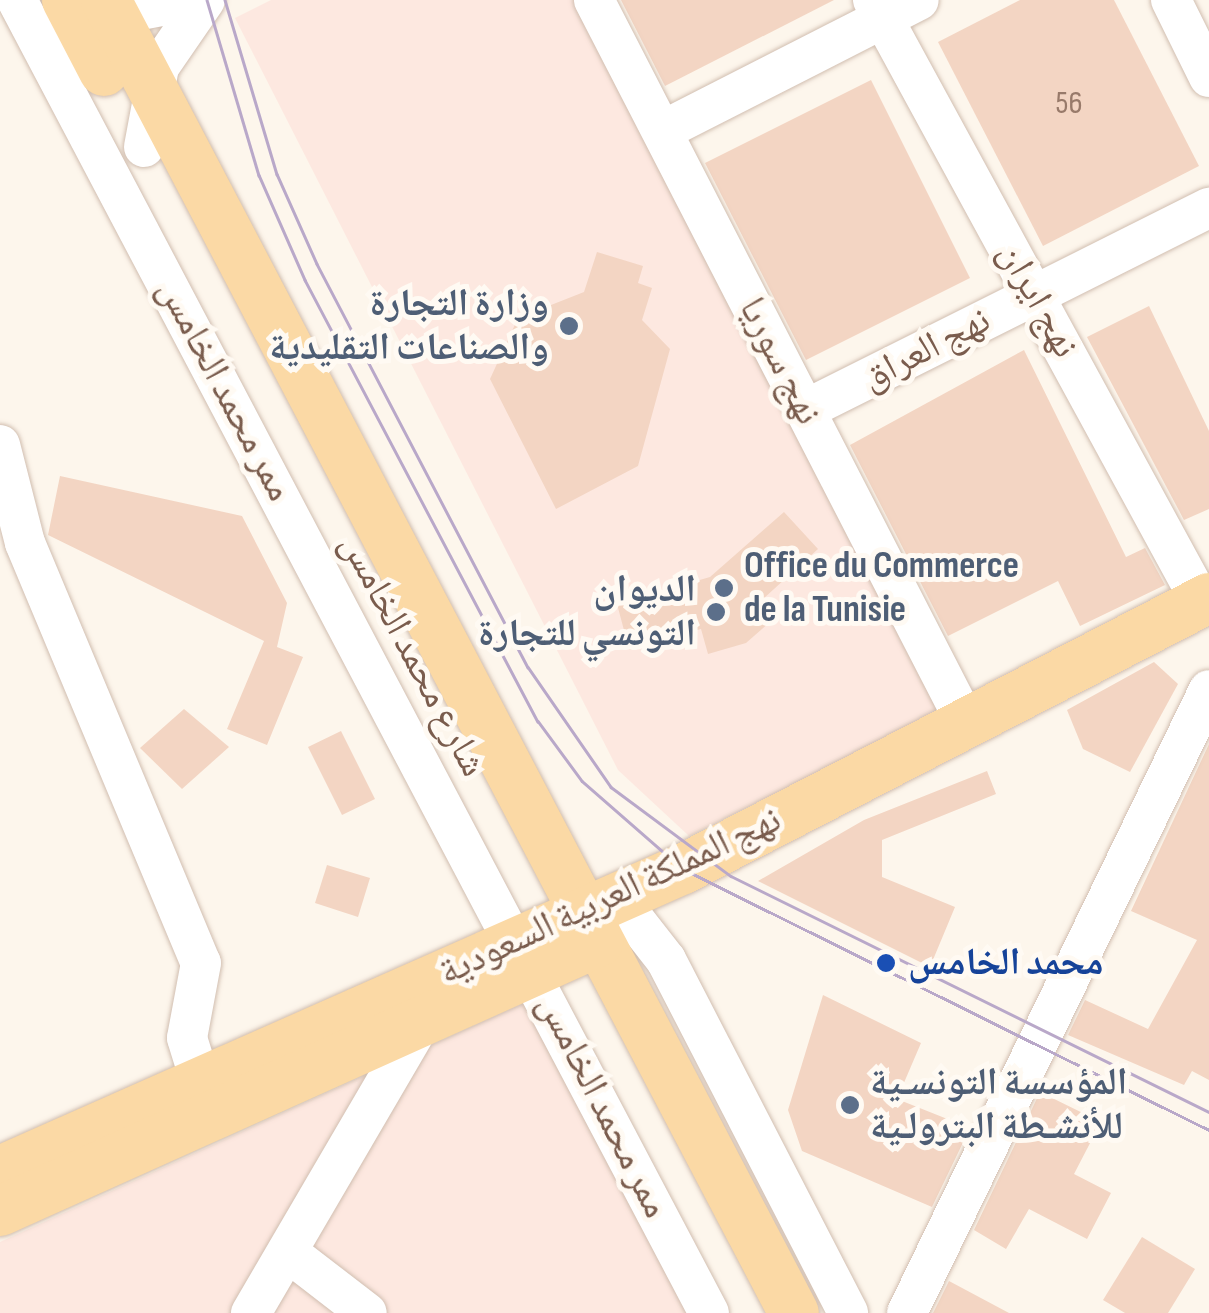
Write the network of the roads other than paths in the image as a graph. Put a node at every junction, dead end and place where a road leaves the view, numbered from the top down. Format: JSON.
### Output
{"nodes":[{"id":1,"x":17,"y":0,"type":"edge"},
{"id":2,"x":67,"y":0,"type":"edge"},
{"id":3,"x":193,"y":0,"type":"edge"},
{"id":4,"x":204,"y":0,"type":"edge"},
{"id":5,"x":594,"y":0,"type":"edge"},
{"id":6,"x":919,"y":0,"type":"edge"},
{"id":7,"x":1171,"y":0,"type":"edge"},
{"id":8,"x":126,"y":6,"type":"edge"},
{"id":9,"x":878,"y":9,"type":"edge"},
{"id":10,"x":144,"y":77,"type":"junction"},
{"id":11,"x":1209,"y":77,"type":"edge"},
{"id":12,"x":662,"y":132,"type":"junction"},
{"id":13,"x":144,"y":147,"type":"junction"},
{"id":14,"x":1209,"y":208,"type":"edge"},
{"id":15,"x":1035,"y":293,"type":"junction"},
{"id":16,"x":805,"y":410,"type":"junction"},
{"id":17,"x":0,"y":445,"type":"edge"},
{"id":18,"x":1205,"y":600,"type":"edge"},
{"id":19,"x":1209,"y":690,"type":"edge"},
{"id":20,"x":966,"y":723,"type":"junction"},
{"id":21,"x":568,"y":934,"type":"junction"},
{"id":22,"x":418,"y":1026,"type":"junction"},
{"id":23,"x":200,"y":1080,"type":"junction"},
{"id":24,"x":0,"y":1171,"type":"edge"},
{"id":25,"x":0,"y":1211,"type":"edge"},
{"id":26,"x":289,"y":1253,"type":"junction"},
{"id":27,"x":251,"y":1313,"type":"edge"},
{"id":28,"x":366,"y":1313,"type":"edge"},
{"id":29,"x":709,"y":1313,"type":"edge"},
{"id":30,"x":755,"y":1313,"type":"edge"},
{"id":31,"x":794,"y":1313,"type":"edge"},
{"id":32,"x":848,"y":1313,"type":"edge"},
{"id":33,"x":907,"y":1313,"type":"edge"}],
"edges":[{"from":1,"to":21,"type":"street","name":"ممر محمد الخامس"},
{"from":2,"to":13,"type":"main road","name":"شارع محمد الخامس"},
{"from":3,"to":8,"type":"street"},
{"from":4,"to":10,"type":"street"},
{"from":5,"to":12,"type":"street","name":"نهج سوريا"},
{"from":6,"to":9,"type":"street"},
{"from":7,"to":11,"type":"street"},
{"from":8,"to":10,"type":"main road","name":"شارع محمد الخامس"},
{"from":9,"to":12,"type":"street"},
{"from":9,"to":15,"type":"street","name":"نهج ايران"},
{"from":10,"to":13,"type":"street"},
{"from":10,"to":21,"type":"main road","name":"شارع محمد الخامس"},
{"from":12,"to":16,"type":"street","name":"نهج سوريا"},
{"from":13,"to":21,"type":"main road","name":"شارع محمد الخامس"},
{"from":14,"to":15,"type":"street","name":"نهج العراق"},
{"from":15,"to":16,"type":"street","name":"نهج العراق"},
{"from":15,"to":18,"type":"street","name":"نهج ايران"},
{"from":16,"to":20,"type":"street","name":"نهج سوريا"},
{"from":17,"to":23,"type":"street"},
{"from":18,"to":20,"type":"main road","name":"نهج المملكة العربية السعودية"},
{"from":19,"to":33,"type":"street"},
{"from":20,"to":21,"type":"main road","name":"نهج المملكة العربية السعودية"},
{"from":21,"to":22,"type":"main road","name":"نهج المملكة العربية السعودية"},
{"from":21,"to":23,"type":"main road","name":"نهج المملكة العربية السعودية"},
{"from":21,"to":29,"type":"street","name":"ممر محمد الخامس"},
{"from":21,"to":30,"type":"main road","name":"شارع محمد الخامس"},
{"from":21,"to":31,"type":"main road","name":"شارع محمد الخامس"},
{"from":21,"to":32,"type":"street","name":"شارع محمد الخامس"},
{"from":22,"to":25,"type":"main road","name":"نهج المملكة العربية السعودية"},
{"from":22,"to":26,"type":"street"},
{"from":23,"to":24,"type":"main road","name":"نهج المملكة العربية السعودية"},
{"from":26,"to":27,"type":"street"},
{"from":26,"to":28,"type":"street"}]}
